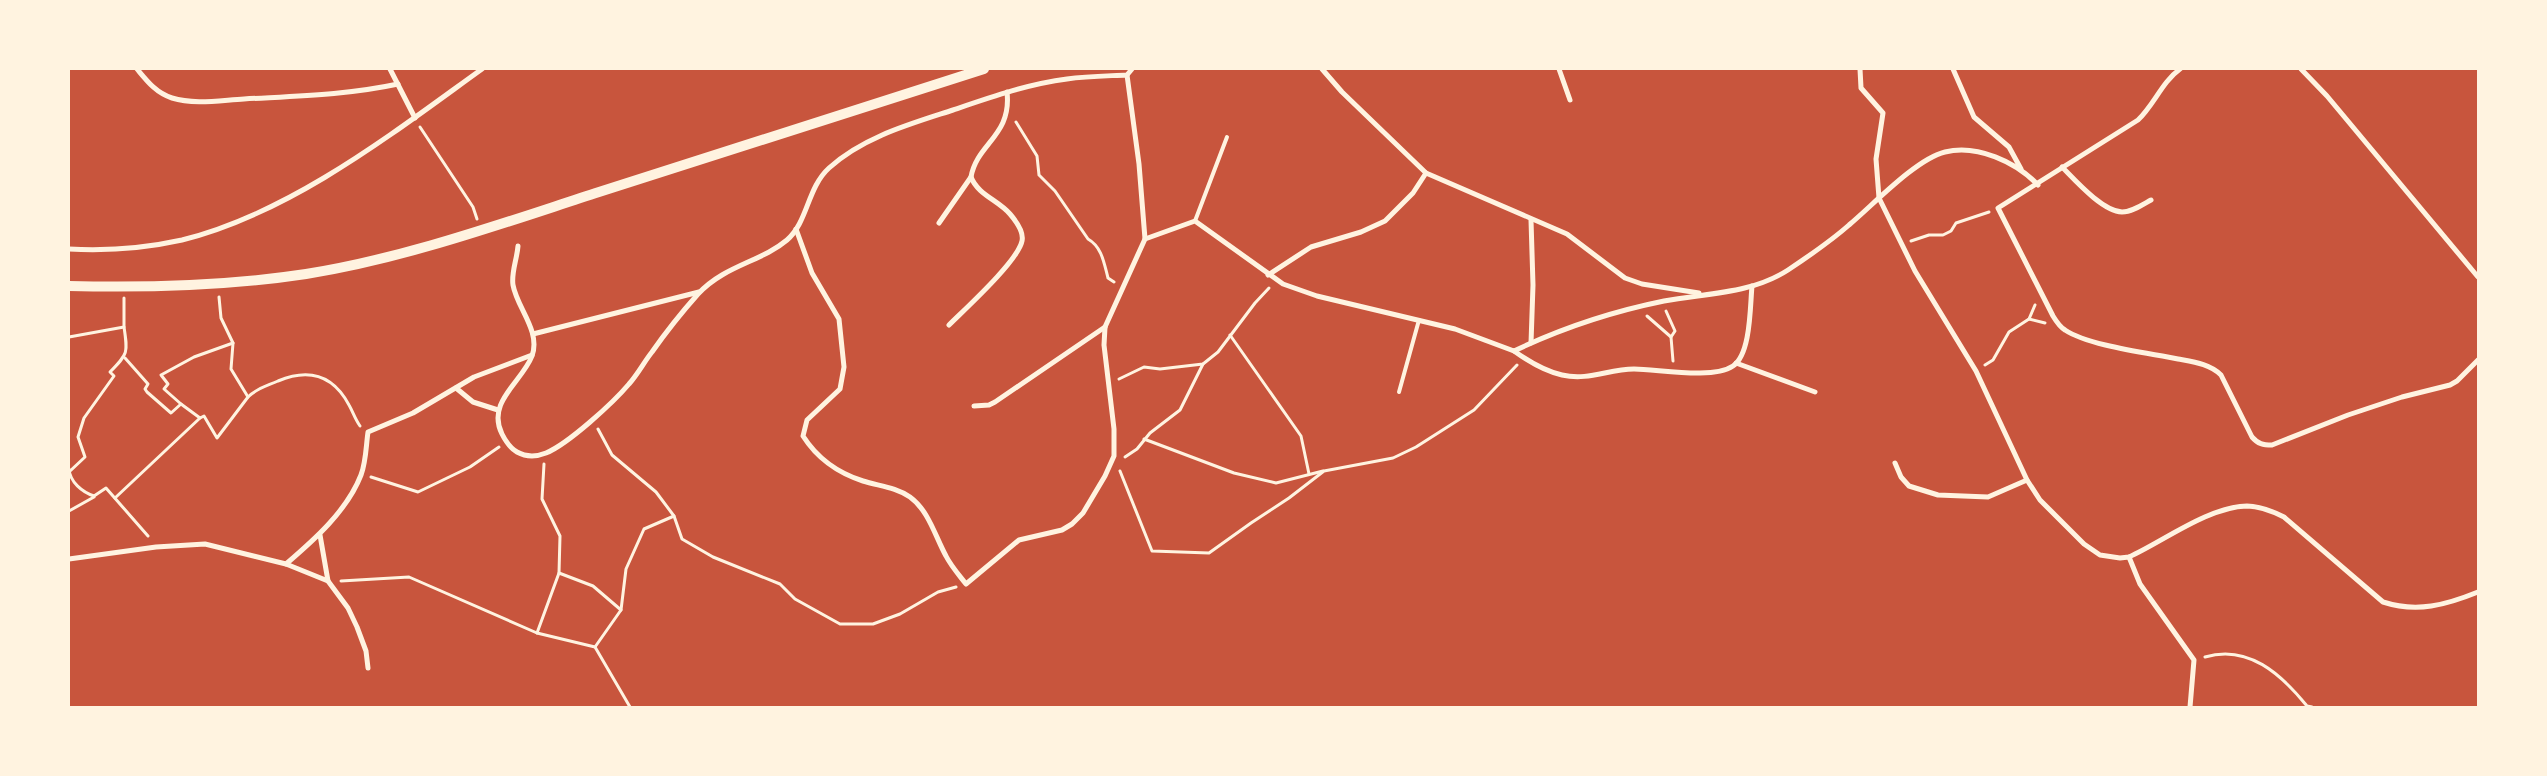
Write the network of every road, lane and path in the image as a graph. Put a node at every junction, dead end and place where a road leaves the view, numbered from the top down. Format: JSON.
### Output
{"nodes":[{"id":1,"x":137,"y":69,"type":"edge"},
{"id":2,"x":390,"y":69,"type":"edge"},
{"id":3,"x":482,"y":69,"type":"edge"},
{"id":4,"x":984,"y":69,"type":"edge"},
{"id":5,"x":1132,"y":69,"type":"edge"},
{"id":6,"x":1322,"y":69,"type":"edge"},
{"id":7,"x":1559,"y":69,"type":"edge"},
{"id":8,"x":1860,"y":69,"type":"edge"},
{"id":9,"x":1953,"y":69,"type":"edge"},
{"id":10,"x":2180,"y":69,"type":"edge"},
{"id":11,"x":2301,"y":69,"type":"edge"},
{"id":12,"x":1126,"y":75,"type":"junction"},
{"id":13,"x":398,"y":84,"type":"junction"},
{"id":14,"x":1007,"y":92,"type":"junction"},
{"id":15,"x":1570,"y":100,"type":"dead end"},
{"id":16,"x":1009,"y":105,"type":"junction"},
{"id":17,"x":415,"y":118,"type":"junction"},
{"id":18,"x":1227,"y":137,"type":"dead end"},
{"id":19,"x":2062,"y":167,"type":"junction"},
{"id":20,"x":2021,"y":170,"type":"junction"},
{"id":21,"x":1426,"y":173,"type":"junction"},
{"id":22,"x":971,"y":177,"type":"junction"},
{"id":23,"x":2038,"y":185,"type":"junction"},
{"id":24,"x":1879,"y":198,"type":"junction"},
{"id":25,"x":2151,"y":200,"type":"dead end"},
{"id":26,"x":1998,"y":208,"type":"junction"},
{"id":27,"x":1531,"y":220,"type":"junction"},
{"id":28,"x":1195,"y":221,"type":"junction"},
{"id":29,"x":939,"y":223,"type":"dead end"},
{"id":30,"x":481,"y":230,"type":"junction"},
{"id":31,"x":796,"y":230,"type":"junction"},
{"id":32,"x":1145,"y":239,"type":"junction"},
{"id":33,"x":518,"y":246,"type":"dead end"},
{"id":34,"x":1904,"y":248,"type":"junction"},
{"id":35,"x":69,"y":249,"type":"edge"},
{"id":36,"x":1268,"y":274,"type":"junction"},
{"id":37,"x":2478,"y":277,"type":"edge"},
{"id":38,"x":1276,"y":281,"type":"junction"},
{"id":39,"x":219,"y":284,"type":"junction"},
{"id":40,"x":1124,"y":284,"type":"junction"},
{"id":41,"x":69,"y":286,"type":"edge"},
{"id":42,"x":1752,"y":286,"type":"junction"},
{"id":43,"x":124,"y":288,"type":"junction"},
{"id":44,"x":700,"y":292,"type":"junction"},
{"id":45,"x":1704,"y":294,"type":"junction"},
{"id":46,"x":2041,"y":294,"type":"junction"},
{"id":47,"x":1664,"y":301,"type":"junction"},
{"id":48,"x":1637,"y":307,"type":"junction"},
{"id":49,"x":1419,"y":320,"type":"junction"},
{"id":50,"x":949,"y":325,"type":"dead end"},
{"id":51,"x":124,"y":327,"type":"junction"},
{"id":52,"x":1105,"y":327,"type":"junction"},
{"id":53,"x":533,"y":334,"type":"junction"},
{"id":54,"x":1230,"y":335,"type":"junction"},
{"id":55,"x":69,"y":336,"type":"edge"},
{"id":56,"x":1671,"y":337,"type":"junction"},
{"id":57,"x":233,"y":343,"type":"junction"},
{"id":58,"x":1531,"y":343,"type":"junction"},
{"id":59,"x":1514,"y":351,"type":"junction"},
{"id":60,"x":532,"y":355,"type":"junction"},
{"id":61,"x":125,"y":358,"type":"junction"},
{"id":62,"x":1524,"y":358,"type":"junction"},
{"id":63,"x":2478,"y":360,"type":"edge"},
{"id":64,"x":1736,"y":363,"type":"junction"},
{"id":65,"x":1203,"y":364,"type":"junction"},
{"id":66,"x":1976,"y":371,"type":"junction"},
{"id":67,"x":1675,"y":373,"type":"junction"},
{"id":68,"x":1107,"y":386,"type":"junction"},
{"id":69,"x":456,"y":388,"type":"junction"},
{"id":70,"x":1399,"y":392,"type":"dead end"},
{"id":71,"x":1815,"y":392,"type":"dead end"},
{"id":72,"x":248,"y":397,"type":"junction"},
{"id":73,"x":181,"y":404,"type":"junction"},
{"id":74,"x":974,"y":406,"type":"dead end"},
{"id":75,"x":498,"y":410,"type":"junction"},
{"id":76,"x":200,"y":418,"type":"junction"},
{"id":77,"x":592,"y":419,"type":"junction"},
{"id":78,"x":368,"y":432,"type":"junction"},
{"id":79,"x":1144,"y":439,"type":"junction"},
{"id":80,"x":506,"y":442,"type":"junction"},
{"id":81,"x":545,"y":454,"type":"junction"},
{"id":82,"x":1114,"y":456,"type":"junction"},
{"id":83,"x":1116,"y":463,"type":"junction"},
{"id":84,"x":1895,"y":463,"type":"dead end"},
{"id":85,"x":69,"y":470,"type":"edge"},
{"id":86,"x":1324,"y":471,"type":"junction"},
{"id":87,"x":361,"y":474,"type":"junction"},
{"id":88,"x":1309,"y":474,"type":"junction"},
{"id":89,"x":2027,"y":480,"type":"junction"},
{"id":90,"x":94,"y":496,"type":"junction"},
{"id":91,"x":115,"y":498,"type":"junction"},
{"id":92,"x":69,"y":511,"type":"edge"},
{"id":93,"x":674,"y":516,"type":"junction"},
{"id":94,"x":320,"y":535,"type":"junction"},
{"id":95,"x":156,"y":547,"type":"junction"},
{"id":96,"x":2129,"y":557,"type":"junction"},
{"id":97,"x":69,"y":559,"type":"edge"},
{"id":98,"x":286,"y":564,"type":"junction"},
{"id":99,"x":559,"y":573,"type":"junction"},
{"id":100,"x":328,"y":581,"type":"junction"},
{"id":101,"x":966,"y":584,"type":"junction"},
{"id":102,"x":2478,"y":592,"type":"edge"},
{"id":103,"x":622,"y":610,"type":"junction"},
{"id":104,"x":537,"y":633,"type":"junction"},
{"id":105,"x":595,"y":647,"type":"junction"},
{"id":106,"x":2194,"y":660,"type":"junction"},
{"id":107,"x":368,"y":668,"type":"dead end"},
{"id":108,"x":630,"y":707,"type":"edge"},
{"id":109,"x":2190,"y":707,"type":"edge"},
{"id":110,"x":2312,"y":707,"type":"edge"}],
"edges":[{"from":1,"to":13,"type":"street"},
{"from":2,"to":13,"type":"street"},
{"from":3,"to":17,"type":"street"},
{"from":4,"to":30,"type":"main road"},
{"from":5,"to":12,"type":"street"},
{"from":6,"to":21,"type":"street"},
{"from":7,"to":15,"type":"street"},
{"from":8,"to":24,"type":"street"},
{"from":9,"to":20,"type":"street"},
{"from":10,"to":19,"type":"street"},
{"from":11,"to":37,"type":"street"},
{"from":12,"to":14,"type":"street"},
{"from":12,"to":32,"type":"street"},
{"from":13,"to":17,"type":"street"},
{"from":14,"to":16,"type":"street"},
{"from":14,"to":31,"type":"street"},
{"from":16,"to":22,"type":"street"},
{"from":16,"to":40,"type":"path"},
{"from":17,"to":30,"type":"path"},
{"from":17,"to":35,"type":"street"},
{"from":18,"to":28,"type":"lane"},
{"from":19,"to":23,"type":"street"},
{"from":19,"to":25,"type":"street"},
{"from":20,"to":23,"type":"street"},
{"from":20,"to":24,"type":"street"},
{"from":21,"to":27,"type":"street"},
{"from":21,"to":36,"type":"street"},
{"from":22,"to":29,"type":"street"},
{"from":22,"to":50,"type":"street"},
{"from":23,"to":26,"type":"street"},
{"from":24,"to":34,"type":"street"},
{"from":24,"to":42,"type":"street"},
{"from":26,"to":34,"type":"path"},
{"from":26,"to":46,"type":"street"},
{"from":27,"to":45,"type":"street"},
{"from":27,"to":58,"type":"street"},
{"from":28,"to":32,"type":"street"},
{"from":28,"to":36,"type":"street"},
{"from":30,"to":39,"type":"main road"},
{"from":31,"to":44,"type":"street"},
{"from":31,"to":101,"type":"street"},
{"from":32,"to":40,"type":"street"},
{"from":33,"to":53,"type":"street"},
{"from":34,"to":66,"type":"street"},
{"from":36,"to":38,"type":"street"},
{"from":38,"to":49,"type":"street"},
{"from":38,"to":54,"type":"path"},
{"from":39,"to":43,"type":"main road"},
{"from":39,"to":57,"type":"path"},
{"from":40,"to":52,"type":"street"},
{"from":41,"to":43,"type":"main road"},
{"from":42,"to":45,"type":"street"},
{"from":42,"to":64,"type":"street"},
{"from":43,"to":51,"type":"path"},
{"from":44,"to":53,"type":"street"},
{"from":44,"to":77,"type":"street"},
{"from":45,"to":47,"type":"street"},
{"from":46,"to":63,"type":"street"},
{"from":46,"to":66,"type":"path"},
{"from":47,"to":48,"type":"street"},
{"from":47,"to":56,"type":"path"},
{"from":48,"to":56,"type":"path"},
{"from":48,"to":58,"type":"street"},
{"from":49,"to":59,"type":"street"},
{"from":49,"to":70,"type":"lane"},
{"from":51,"to":55,"type":"path"},
{"from":51,"to":61,"type":"path"},
{"from":52,"to":68,"type":"street"},
{"from":52,"to":74,"type":"street"},
{"from":53,"to":60,"type":"street"},
{"from":54,"to":65,"type":"path"},
{"from":54,"to":88,"type":"path"},
{"from":56,"to":67,"type":"path"},
{"from":57,"to":72,"type":"path"},
{"from":57,"to":73,"type":"path"},
{"from":58,"to":59,"type":"street"},
{"from":59,"to":62,"type":"street"},
{"from":60,"to":69,"type":"street"},
{"from":60,"to":75,"type":"street"},
{"from":61,"to":73,"type":"path"},
{"from":61,"to":85,"type":"path"},
{"from":62,"to":67,"type":"street"},
{"from":62,"to":86,"type":"path"},
{"from":64,"to":67,"type":"street"},
{"from":64,"to":71,"type":"street"},
{"from":65,"to":68,"type":"path"},
{"from":65,"to":79,"type":"path"},
{"from":66,"to":89,"type":"street"},
{"from":68,"to":82,"type":"street"},
{"from":69,"to":75,"type":"street"},
{"from":69,"to":78,"type":"street"},
{"from":72,"to":76,"type":"path"},
{"from":72,"to":78,"type":"path"},
{"from":73,"to":76,"type":"path"},
{"from":75,"to":80,"type":"street"},
{"from":76,"to":91,"type":"path"},
{"from":77,"to":81,"type":"street"},
{"from":77,"to":93,"type":"path"},
{"from":78,"to":87,"type":"street"},
{"from":79,"to":83,"type":"path"},
{"from":79,"to":88,"type":"path"},
{"from":80,"to":81,"type":"street"},
{"from":80,"to":87,"type":"path"},
{"from":81,"to":99,"type":"path"},
{"from":82,"to":83,"type":"path"},
{"from":82,"to":101,"type":"street"},
{"from":83,"to":86,"type":"path"},
{"from":84,"to":89,"type":"street"},
{"from":85,"to":90,"type":"path"},
{"from":86,"to":88,"type":"path"},
{"from":87,"to":94,"type":"street"},
{"from":89,"to":96,"type":"street"},
{"from":90,"to":91,"type":"path"},
{"from":90,"to":92,"type":"path"},
{"from":91,"to":95,"type":"path"},
{"from":93,"to":101,"type":"path"},
{"from":93,"to":103,"type":"path"},
{"from":94,"to":98,"type":"street"},
{"from":94,"to":100,"type":"street"},
{"from":95,"to":97,"type":"street"},
{"from":95,"to":98,"type":"street"},
{"from":96,"to":102,"type":"street"},
{"from":96,"to":106,"type":"street"},
{"from":98,"to":100,"type":"street"},
{"from":99,"to":103,"type":"path"},
{"from":99,"to":104,"type":"path"},
{"from":100,"to":104,"type":"path"},
{"from":100,"to":107,"type":"street"},
{"from":103,"to":105,"type":"path"},
{"from":104,"to":105,"type":"path"},
{"from":105,"to":108,"type":"path"},
{"from":106,"to":109,"type":"street"},
{"from":106,"to":110,"type":"path"}]}
